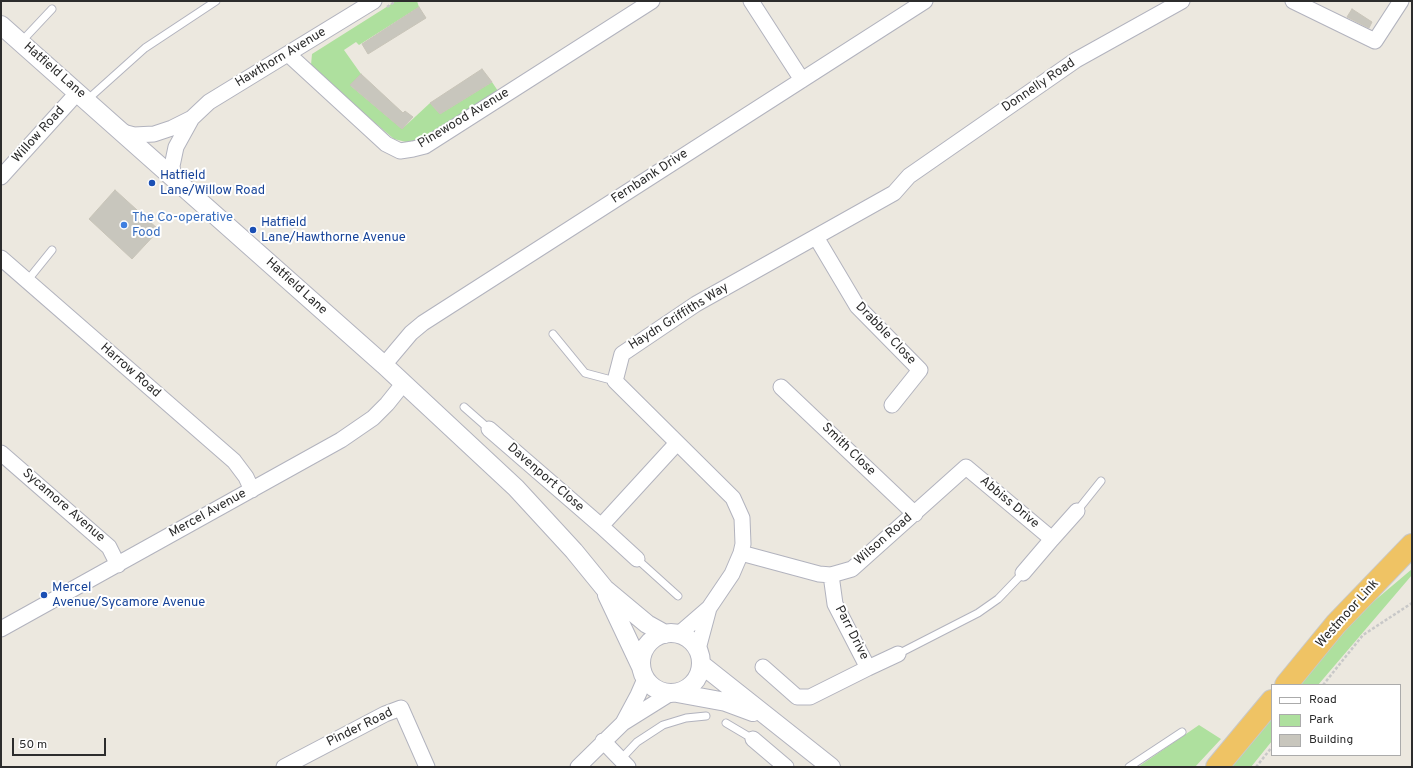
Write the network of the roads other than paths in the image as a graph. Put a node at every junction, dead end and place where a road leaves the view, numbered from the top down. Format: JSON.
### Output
{"nodes":[{"id":1,"x":216,"y":1,"type":"edge"},
{"id":2,"x":374,"y":1,"type":"edge"},
{"id":3,"x":652,"y":1,"type":"edge"},
{"id":4,"x":751,"y":1,"type":"edge"},
{"id":5,"x":925,"y":1,"type":"edge"},
{"id":6,"x":1293,"y":1,"type":"edge"},
{"id":7,"x":1401,"y":1,"type":"edge"},
{"id":8,"x":1177,"y":2,"type":"edge"},
{"id":9,"x":52,"y":9,"type":"dead end"},
{"id":10,"x":1,"y":25,"type":"edge"},
{"id":11,"x":21,"y":42,"type":"junction"},
{"id":12,"x":288,"y":54,"type":"junction"},
{"id":13,"x":802,"y":80,"type":"junction"},
{"id":14,"x":82,"y":96,"type":"junction"},
{"id":15,"x":192,"y":118,"type":"junction"},
{"id":16,"x":123,"y":132,"type":"junction"},
{"id":17,"x":1,"y":177,"type":"edge"},
{"id":18,"x":174,"y":178,"type":"junction"},
{"id":19,"x":903,"y":182,"type":"joint"},
{"id":20,"x":816,"y":237,"type":"junction"},
{"id":21,"x":52,"y":250,"type":"dead end"},
{"id":22,"x":1,"y":258,"type":"edge"},
{"id":23,"x":27,"y":281,"type":"junction"},
{"id":24,"x":553,"y":334,"type":"dead end"},
{"id":25,"x":384,"y":365,"type":"junction"},
{"id":26,"x":615,"y":381,"type":"junction"},
{"id":27,"x":403,"y":384,"type":"junction"},
{"id":28,"x":781,"y":387,"type":"dead end"},
{"id":29,"x":892,"y":405,"type":"dead end"},
{"id":30,"x":464,"y":408,"type":"dead end"},
{"id":31,"x":489,"y":429,"type":"joint"},
{"id":32,"x":677,"y":443,"type":"junction"},
{"id":33,"x":1,"y":453,"type":"edge"},
{"id":34,"x":966,"y":467,"type":"joint"},
{"id":35,"x":1101,"y":481,"type":"dead end"},
{"id":36,"x":252,"y":490,"type":"junction"},
{"id":37,"x":1077,"y":511,"type":"joint"},
{"id":38,"x":915,"y":514,"type":"junction"},
{"id":39,"x":602,"y":526,"type":"junction"},
{"id":40,"x":1052,"y":539,"type":"junction"},
{"id":41,"x":1412,"y":545,"type":"edge"},
{"id":42,"x":741,"y":553,"type":"junction"},
{"id":43,"x":637,"y":559,"type":"joint"},
{"id":44,"x":118,"y":565,"type":"junction"},
{"id":45,"x":1023,"y":573,"type":"joint"},
{"id":46,"x":831,"y":575,"type":"junction"},
{"id":47,"x":604,"y":589,"type":"junction"},
{"id":48,"x":678,"y":596,"type":"dead end"},
{"id":49,"x":709,"y":608,"type":"junction"},
{"id":50,"x":1,"y":629,"type":"edge"},
{"id":51,"x":672,"y":634,"type":"junction"},
{"id":52,"x":898,"y":654,"type":"joint"},
{"id":53,"x":699,"y":657,"type":"junction"},
{"id":54,"x":763,"y":668,"type":"dead end"},
{"id":55,"x":868,"y":668,"type":"junction"},
{"id":56,"x":643,"y":673,"type":"junction"},
{"id":57,"x":1287,"y":684,"type":"edge"},
{"id":58,"x":674,"y":693,"type":"junction"},
{"id":59,"x":1271,"y":702,"type":"edge"},
{"id":60,"x":706,"y":716,"type":"dead end"},
{"id":61,"x":768,"y":718,"type":"junction"},
{"id":62,"x":623,"y":723,"type":"junction"},
{"id":63,"x":726,"y":723,"type":"dead end"},
{"id":64,"x":1182,"y":732,"type":"dead end"},
{"id":65,"x":753,"y":739,"type":"joint"},
{"id":66,"x":603,"y":741,"type":"junction"},
{"id":67,"x":625,"y":763,"type":"edge"},
{"id":68,"x":284,"y":767,"type":"edge"},
{"id":69,"x":427,"y":767,"type":"edge"},
{"id":70,"x":578,"y":767,"type":"edge"},
{"id":71,"x":786,"y":767,"type":"edge"},
{"id":72,"x":831,"y":767,"type":"edge"},
{"id":73,"x":1129,"y":767,"type":"edge"},
{"id":74,"x":1217,"y":767,"type":"edge"}],
"edges":[{"from":1,"to":14,"type":"lane"},
{"from":2,"to":12,"type":"street","name":"Hawthorn Avenue"},
{"from":3,"to":12,"type":"street","name":"Pinewood Avenue"},
{"from":4,"to":13,"type":"street"},
{"from":5,"to":13,"type":"street","name":"Fernbank Drive"},
{"from":6,"to":7,"type":"street"},
{"from":8,"to":19,"type":"street","name":"Donnelly Road"},
{"from":9,"to":11,"type":"lane"},
{"from":10,"to":11,"type":"street","name":"Hatfield Lane"},
{"from":11,"to":14,"type":"street","name":"Hatfield Lane"},
{"from":12,"to":15,"type":"street","name":"Hawthorn Avenue"},
{"from":13,"to":25,"type":"street","name":"Fernbank Drive"},
{"from":14,"to":16,"type":"street","name":"Hatfield Lane"},
{"from":14,"to":17,"type":"street","name":"Willow Road"},
{"from":15,"to":16,"type":"street","name":"Hawthorn Avenue"},
{"from":15,"to":18,"type":"street","name":"Hawthorn Avenue"},
{"from":16,"to":18,"type":"street","name":"Hatfield Lane"},
{"from":18,"to":25,"type":"street","name":"Hatfield Lane"},
{"from":19,"to":20,"type":"street","name":"Haydn Griffiths Way"},
{"from":20,"to":26,"type":"street","name":"Haydn Griffiths Way"},
{"from":20,"to":29,"type":"street","name":"Drabble Close"},
{"from":21,"to":23,"type":"lane"},
{"from":22,"to":23,"type":"street","name":"Harrow Road"},
{"from":23,"to":36,"type":"street","name":"Harrow Road"},
{"from":24,"to":26,"type":"lane"},
{"from":25,"to":27,"type":"street","name":"Hatfield Lane"},
{"from":26,"to":32,"type":"street"},
{"from":27,"to":36,"type":"street","name":"Mercel Avenue"},
{"from":27,"to":47,"type":"street","name":"Hatfield Lane"},
{"from":28,"to":38,"type":"street","name":"Smith Close"},
{"from":30,"to":31,"type":"lane"},
{"from":31,"to":39,"type":"street","name":"Davenport Close"},
{"from":32,"to":39,"type":"street"},
{"from":32,"to":42,"type":"street"},
{"from":33,"to":44,"type":"street","name":"Sycamore Avenue"},
{"from":34,"to":38,"type":"street","name":"Wilson Road"},
{"from":34,"to":40,"type":"street","name":"Abbiss Drive"},
{"from":35,"to":37,"type":"lane"},
{"from":36,"to":44,"type":"street","name":"Mercel Avenue"},
{"from":37,"to":40,"type":"street"},
{"from":38,"to":46,"type":"street","name":"Wilson Road"},
{"from":39,"to":43,"type":"street","name":"Davenport Close"},
{"from":40,"to":45,"type":"street"},
{"from":41,"to":57,"type":"highway","name":"Westmoor Link"},
{"from":42,"to":46,"type":"street","name":"Wilson Road"},
{"from":42,"to":49,"type":"street"},
{"from":43,"to":48,"type":"lane"},
{"from":44,"to":50,"type":"street","name":"Mercel Avenue"},
{"from":45,"to":52,"type":"lane"},
{"from":46,"to":55,"type":"street","name":"Parr Drive"},
{"from":47,"to":51,"type":"street"},
{"from":47,"to":56,"type":"street"},
{"from":49,"to":51,"type":"street"},
{"from":49,"to":53,"type":"street"},
{"from":51,"to":53,"type":"street"},
{"from":51,"to":56,"type":"street"},
{"from":52,"to":55,"type":"street","name":"Parr Drive"},
{"from":53,"to":58,"type":"street"},
{"from":53,"to":61,"type":"street"},
{"from":54,"to":55,"type":"street","name":"Parr Drive"},
{"from":56,"to":58,"type":"street"},
{"from":56,"to":62,"type":"street"},
{"from":58,"to":61,"type":"street"},
{"from":58,"to":62,"type":"street"},
{"from":59,"to":74,"type":"highway"},
{"from":60,"to":67,"type":"lane"},
{"from":61,"to":72,"type":"street"},
{"from":62,"to":66,"type":"street"},
{"from":63,"to":65,"type":"lane"},
{"from":64,"to":73,"type":"lane"},
{"from":65,"to":71,"type":"street"},
{"from":66,"to":67,"type":"street"},
{"from":66,"to":70,"type":"street"},
{"from":68,"to":69,"type":"street","name":"Pinder Road"}]}
